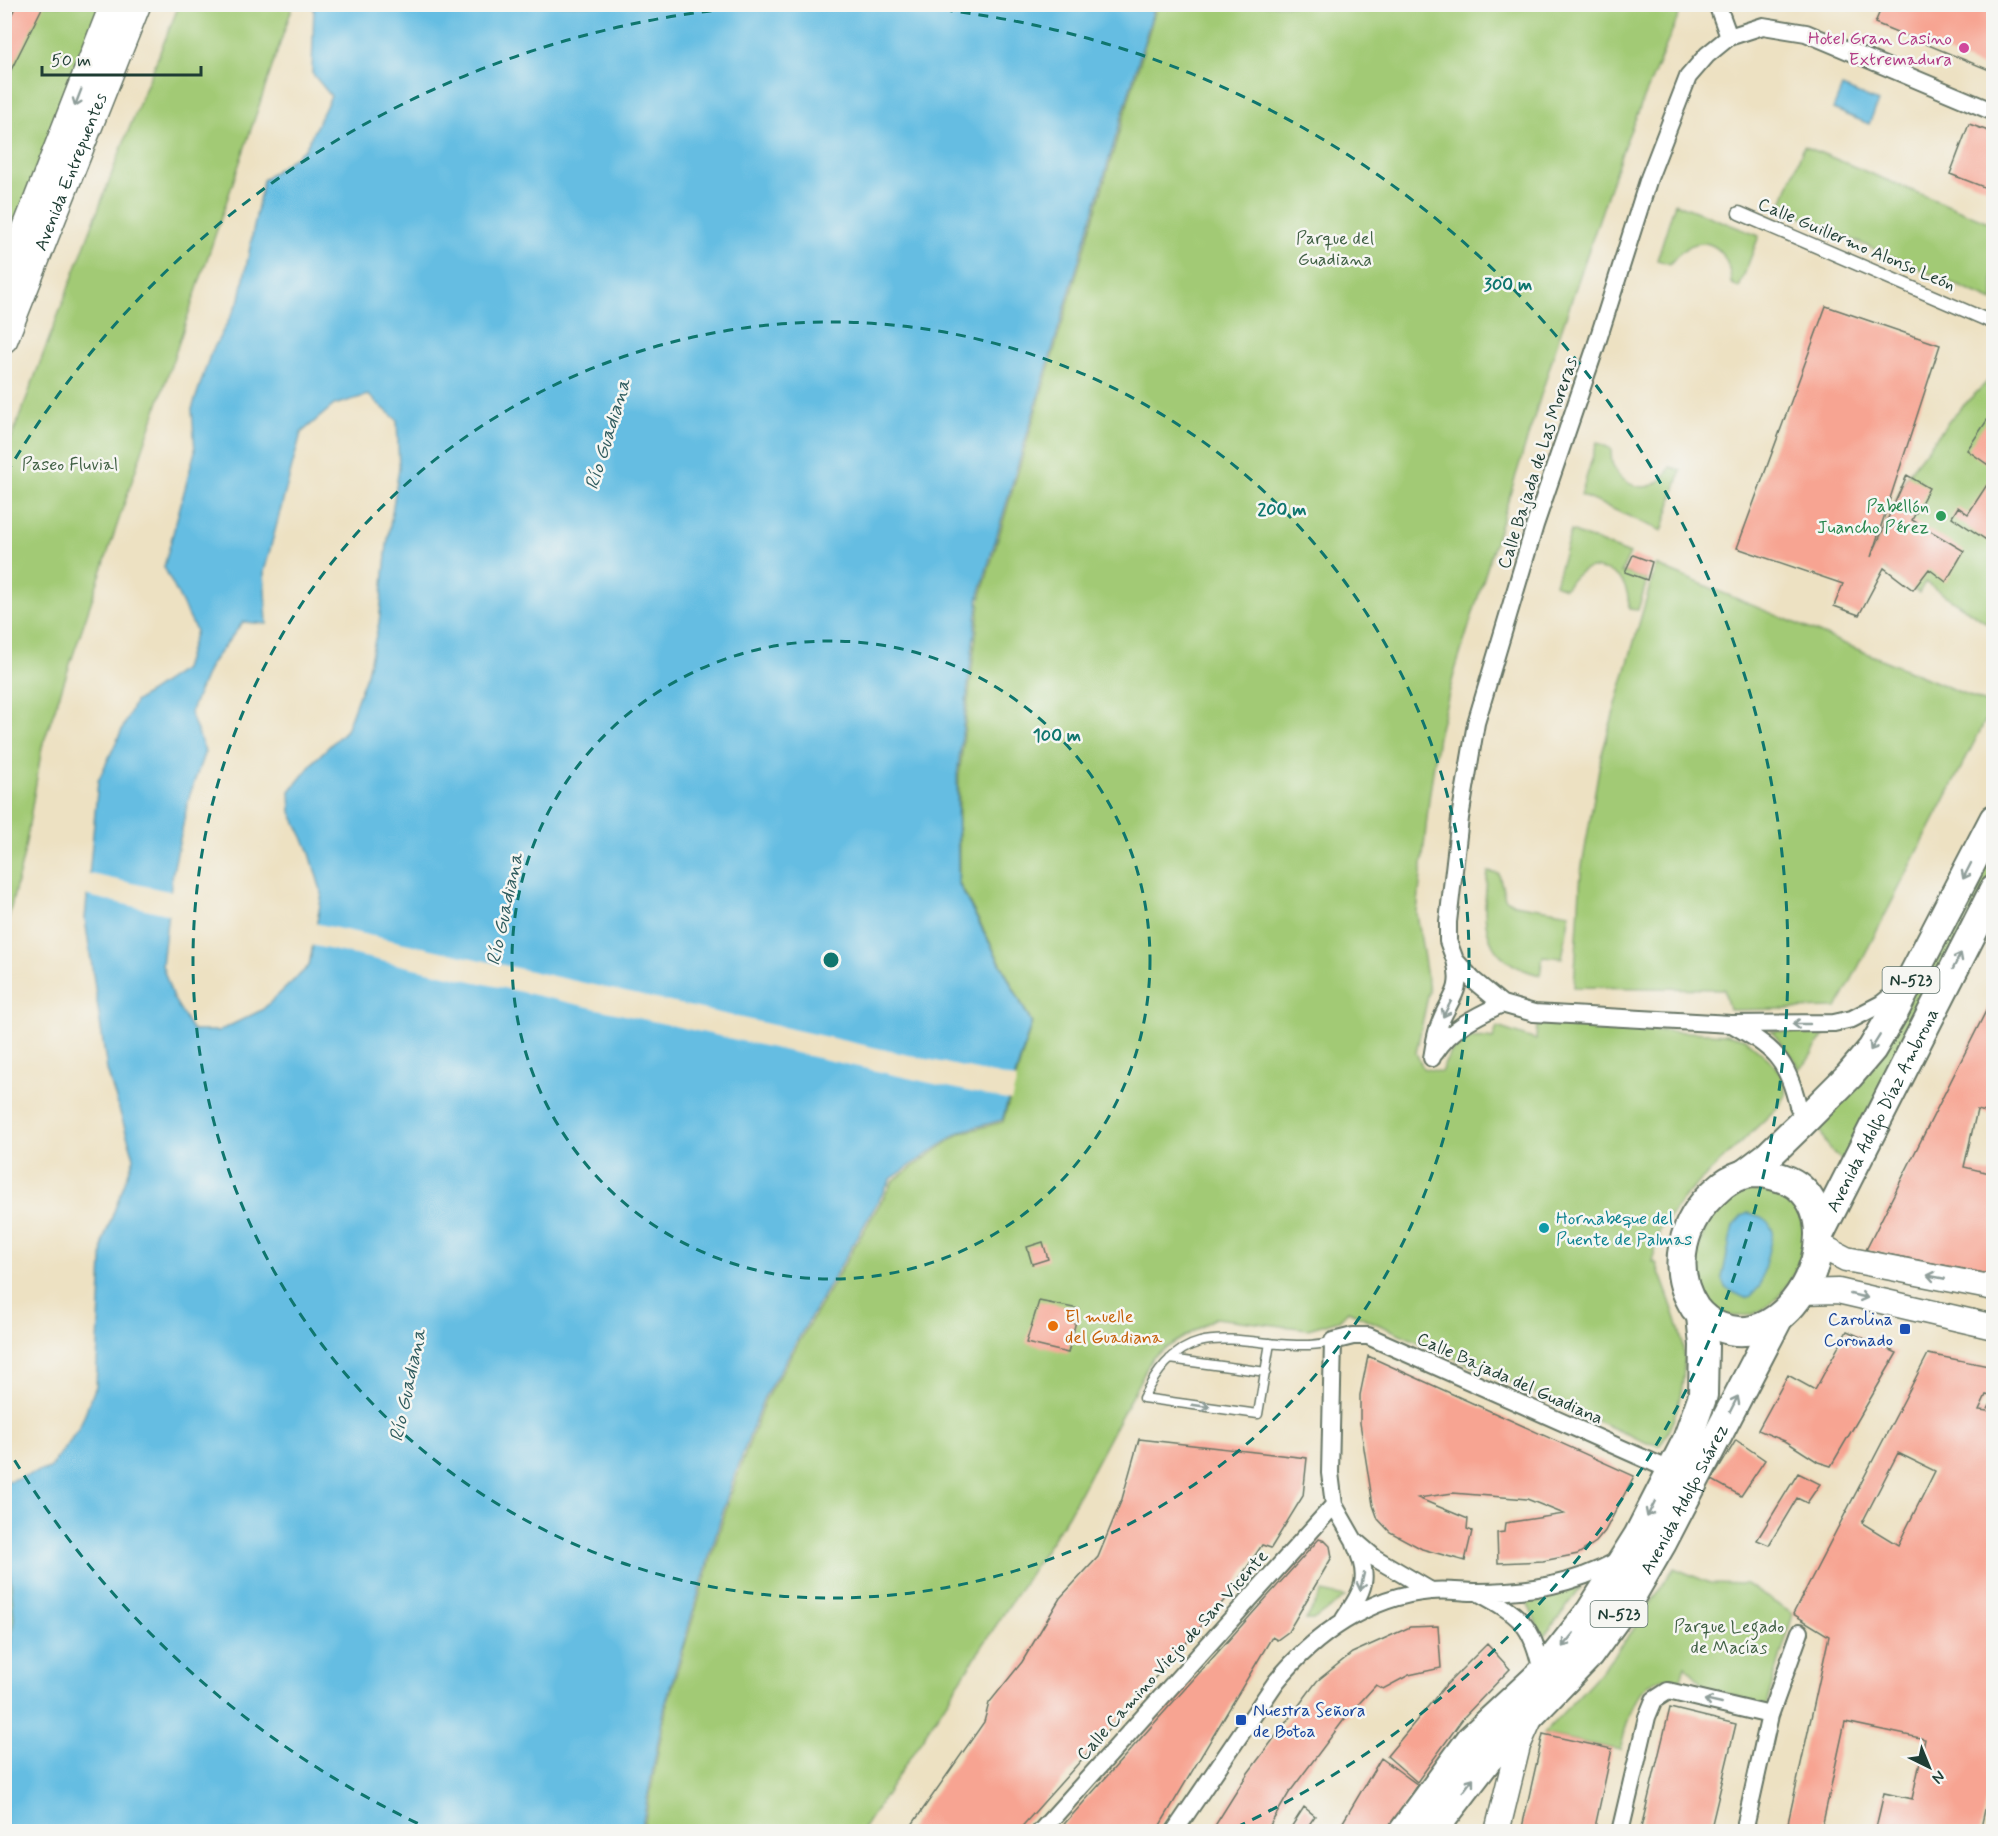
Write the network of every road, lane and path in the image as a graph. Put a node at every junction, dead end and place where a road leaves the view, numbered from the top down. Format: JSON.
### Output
{"nodes":[{"id":1,"x":114,"y":4,"type":"edge"},
{"id":2,"x":137,"y":4,"type":"edge"},
{"id":3,"x":1717,"y":4,"type":"edge"},
{"id":4,"x":1729,"y":37,"type":"junction"},
{"id":5,"x":1994,"y":112,"type":"edge"},
{"id":6,"x":1739,"y":213,"type":"dead end"},
{"id":7,"x":4,"y":286,"type":"edge"},
{"id":8,"x":1994,"y":323,"type":"edge"},
{"id":9,"x":4,"y":339,"type":"edge"},
{"id":10,"x":1994,"y":819,"type":"edge"},
{"id":11,"x":1994,"y":890,"type":"edge"},
{"id":12,"x":1455,"y":960,"type":"junction"},
{"id":13,"x":1910,"y":981,"type":"junction"},
{"id":14,"x":1502,"y":1004,"type":"junction"},
{"id":15,"x":1731,"y":1024,"type":"junction"},
{"id":16,"x":1798,"y":1106,"type":"dead end"},
{"id":17,"x":1743,"y":1174,"type":"junction"},
{"id":18,"x":1819,"y":1240,"type":"junction"},
{"id":19,"x":1994,"y":1288,"type":"edge"},
{"id":20,"x":1801,"y":1292,"type":"junction"},
{"id":21,"x":1701,"y":1316,"type":"junction"},
{"id":22,"x":1778,"y":1319,"type":"junction"},
{"id":23,"x":1994,"y":1327,"type":"edge"},
{"id":24,"x":1333,"y":1341,"type":"junction"},
{"id":25,"x":1270,"y":1343,"type":"junction"},
{"id":26,"x":1170,"y":1359,"type":"junction"},
{"id":27,"x":1266,"y":1372,"type":"junction"},
{"id":28,"x":1670,"y":1470,"type":"junction"},
{"id":29,"x":1334,"y":1505,"type":"junction"},
{"id":30,"x":1354,"y":1540,"type":"junction"},
{"id":31,"x":1625,"y":1557,"type":"junction"},
{"id":32,"x":1431,"y":1591,"type":"junction"},
{"id":33,"x":1476,"y":1592,"type":"junction"},
{"id":34,"x":1343,"y":1622,"type":"junction"},
{"id":35,"x":1800,"y":1632,"type":"dead end"},
{"id":36,"x":1542,"y":1673,"type":"junction"},
{"id":37,"x":1533,"y":1713,"type":"junction"},
{"id":38,"x":1770,"y":1715,"type":"junction"},
{"id":39,"x":1040,"y":1832,"type":"edge"},
{"id":40,"x":1174,"y":1832,"type":"edge"},
{"id":41,"x":1403,"y":1832,"type":"edge"},
{"id":42,"x":1432,"y":1832,"type":"edge"},
{"id":43,"x":1497,"y":1832,"type":"edge"},
{"id":44,"x":1620,"y":1832,"type":"edge"},
{"id":45,"x":1744,"y":1832,"type":"edge"}],
"edges":[{"from":1,"to":7,"type":"main road","name":"Avenida Entrepuentes","one_way":true},
{"from":2,"to":9,"type":"main road","name":"Avenida Entrepuentes"},
{"from":3,"to":4,"type":"street"},
{"from":4,"to":5,"type":"street"},
{"from":4,"to":12,"type":"street","name":"Calle Bajada de Las Moreras"},
{"from":6,"to":8,"type":"street","name":"Calle Guillermo Alonso León"},
{"from":10,"to":13,"type":"highway","name":"Avenida Adolfo Díaz Ambrona","number":"N-523","one_way":true},
{"from":18,"to":11,"type":"highway","name":"Avenida Adolfo Díaz Ambrona","number":"N-523","one_way":true},
{"from":12,"to":14,"type":"street"},
{"from":12,"to":14,"type":"street","name":"Calle Bajada de Las Moreras","one_way":true},
{"from":13,"to":15,"type":"street","one_way":true},
{"from":13,"to":17,"type":"highway","name":"Avenida Adolfo Díaz Ambrona","number":"N-523","one_way":true},
{"from":14,"to":15,"type":"street"},
{"from":15,"to":16,"type":"street"},
{"from":17,"to":18,"type":"highway"},
{"from":17,"to":21,"type":"highway","number":"N-523"},
{"from":19,"to":18,"type":"main road","one_way":true},
{"from":18,"to":20,"type":"highway","number":"N-523"},
{"from":20,"to":22,"type":"highway"},
{"from":20,"to":23,"type":"main road","one_way":true},
{"from":21,"to":22,"type":"highway"},
{"from":21,"to":28,"type":"highway","name":"Avenida Adolfo Suárez","number":"N-523"},
{"from":37,"to":22,"type":"highway","name":"Avenida Adolfo Suárez","number":"N-523","one_way":true},
{"from":24,"to":25,"type":"lane"},
{"from":24,"to":28,"type":"street","name":"Calle Bajada del Guadiana"},
{"from":24,"to":29,"type":"street"},
{"from":25,"to":26,"type":"lane"},
{"from":25,"to":27,"type":"lane"},
{"from":26,"to":27,"type":"lane"},
{"from":26,"to":27,"type":"lane","one_way":true},
{"from":28,"to":31,"type":"highway","name":"Avenida Adolfo Suárez","number":"N-523","one_way":true},
{"from":29,"to":30,"type":"street"},
{"from":29,"to":39,"type":"street","name":"Calle Camino Viejo de San Vicente"},
{"from":30,"to":32,"type":"street"},
{"from":30,"to":34,"type":"street","one_way":true},
{"from":31,"to":33,"type":"street"},
{"from":31,"to":36,"type":"highway","name":"Avenida Adolfo Suárez","number":"N-523","one_way":true},
{"from":32,"to":33,"type":"street"},
{"from":32,"to":34,"type":"street"},
{"from":33,"to":36,"type":"street"},
{"from":34,"to":40,"type":"street"},
{"from":35,"to":38,"type":"street"},
{"from":36,"to":41,"type":"highway","name":"Avenida Adolfo Suárez","number":"N-523"},
{"from":42,"to":37,"type":"highway","name":"Avenida Adolfo Suárez","number":"N-523","one_way":true},
{"from":37,"to":43,"type":"main road"},
{"from":38,"to":44,"type":"street","one_way":true},
{"from":38,"to":45,"type":"street"}]}
